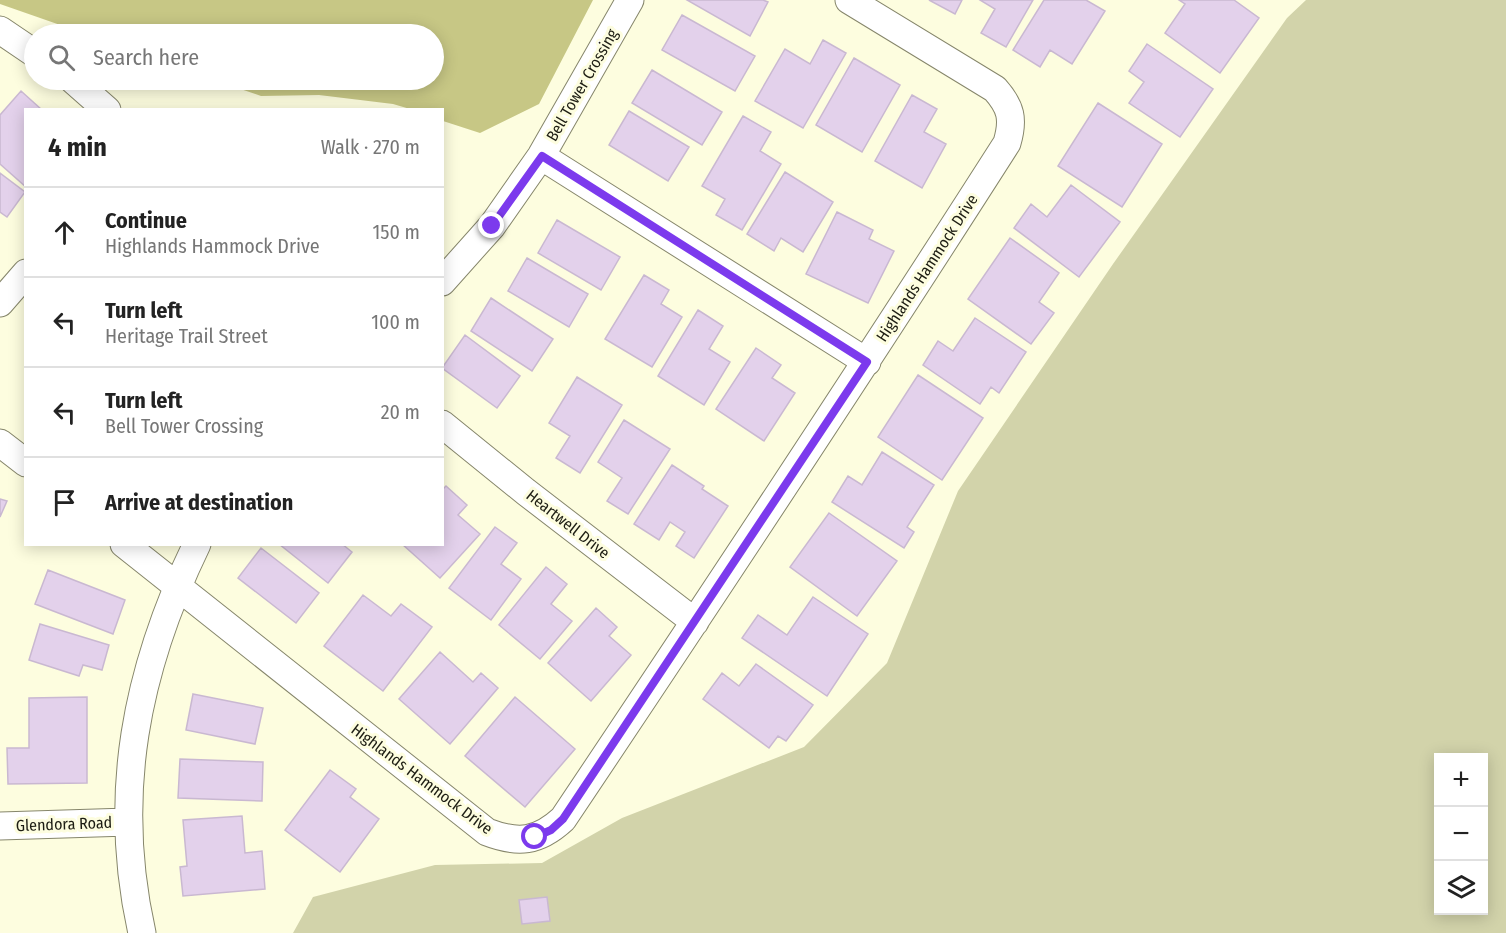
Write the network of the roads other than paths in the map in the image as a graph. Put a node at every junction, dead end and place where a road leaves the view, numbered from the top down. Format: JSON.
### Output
{"nodes":[{"id":1,"x":630,"y":0,"type":"edge"},
{"id":2,"x":849,"y":0,"type":"edge"},
{"id":3,"x":0,"y":30,"type":"edge"},
{"id":4,"x":24,"y":46,"type":"edge"},
{"id":5,"x":84,"y":90,"type":"edge"},
{"id":6,"x":105,"y":108,"type":"edge"},
{"id":7,"x":542,"y":156,"type":"junction"},
{"id":8,"x":24,"y":275,"type":"edge"},
{"id":9,"x":444,"y":280,"type":"edge"},
{"id":10,"x":0,"y":303,"type":"edge"},
{"id":11,"x":867,"y":362,"type":"junction"},
{"id":12,"x":444,"y":426,"type":"edge"},
{"id":13,"x":0,"y":443,"type":"edge"},
{"id":14,"x":24,"y":461,"type":"edge"},
{"id":15,"x":126,"y":546,"type":"edge"},
{"id":16,"x":197,"y":546,"type":"edge"},
{"id":17,"x":177,"y":587,"type":"junction"},
{"id":18,"x":695,"y":622,"type":"junction"},
{"id":19,"x":128,"y":822,"type":"junction"},
{"id":20,"x":0,"y":826,"type":"edge"},
{"id":21,"x":142,"y":933,"type":"edge"}],
"edges":[{"from":1,"to":7,"type":"street","name":"Bell Tower Crossing"},
{"from":2,"to":11,"type":"street","name":"Highlands Hammock Drive"},
{"from":3,"to":4,"type":"street"},
{"from":5,"to":6,"type":"street"},
{"from":7,"to":9,"type":"street","name":"Bell Tower Crossing"},
{"from":7,"to":11,"type":"street"},
{"from":8,"to":10,"type":"street"},
{"from":11,"to":18,"type":"street","name":"Highlands Hammock Drive"},
{"from":12,"to":18,"type":"street","name":"Heartwell Drive"},
{"from":13,"to":14,"type":"street"},
{"from":15,"to":17,"type":"street","name":"Highlands Hammock Drive"},
{"from":16,"to":17,"type":"street"},
{"from":17,"to":18,"type":"street","name":"Highlands Hammock Drive"},
{"from":17,"to":19,"type":"street"},
{"from":19,"to":20,"type":"street","name":"Glendora Road"},
{"from":19,"to":21,"type":"street"}]}
